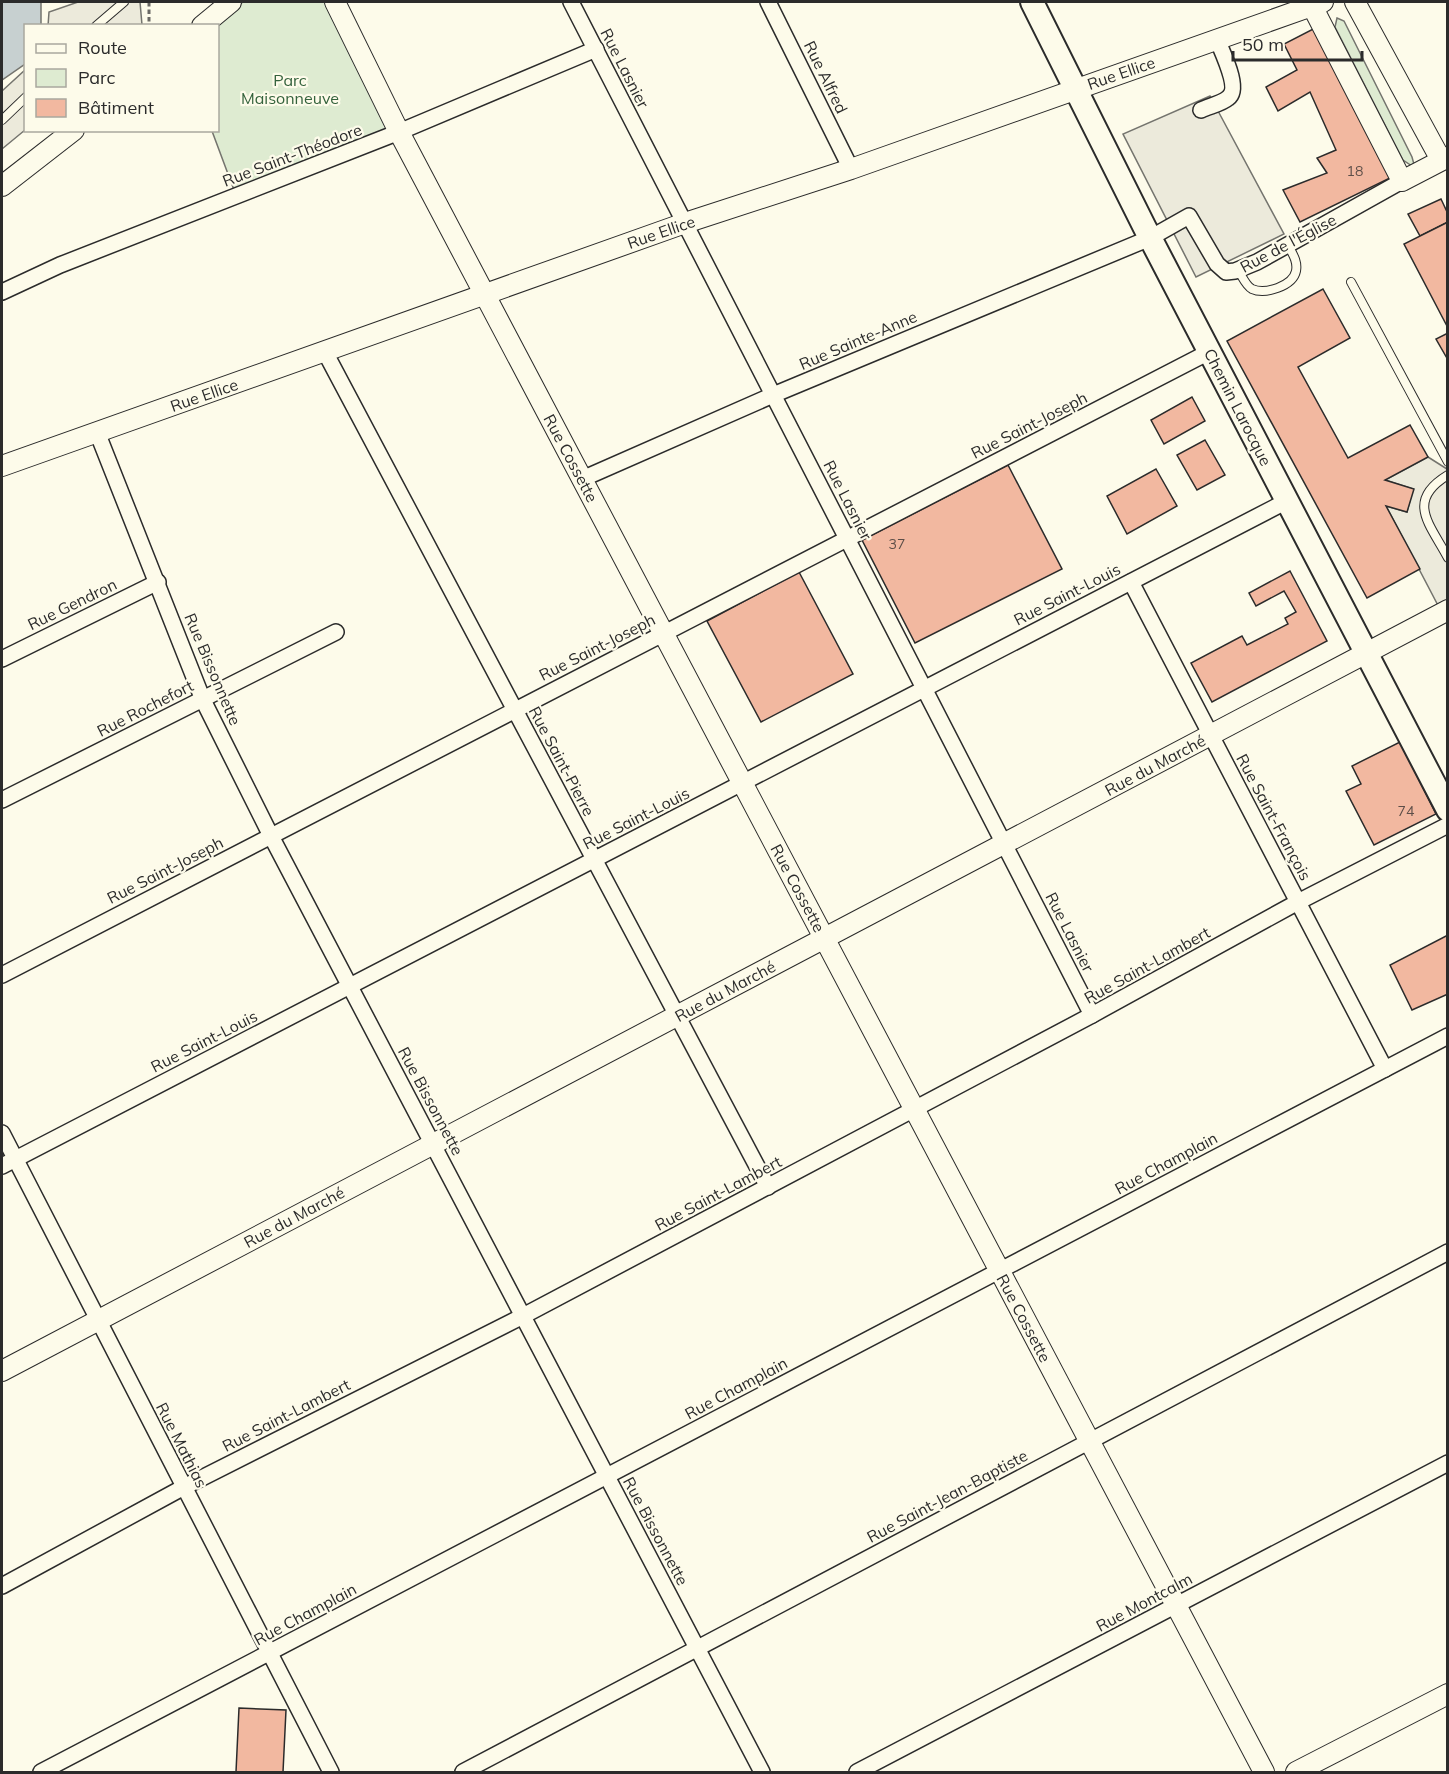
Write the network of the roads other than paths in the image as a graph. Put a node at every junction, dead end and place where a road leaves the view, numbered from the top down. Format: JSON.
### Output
{"nodes":[{"id":1,"x":124,"y":2,"type":"edge"},
{"id":2,"x":335,"y":2,"type":"edge"},
{"id":3,"x":571,"y":2,"type":"edge"},
{"id":4,"x":768,"y":2,"type":"edge"},
{"id":5,"x":1032,"y":2,"type":"edge"},
{"id":6,"x":1355,"y":2,"type":"edge"},
{"id":7,"x":1315,"y":3,"type":"edge"},
{"id":8,"x":224,"y":4,"type":"edge"},
{"id":9,"x":98,"y":24,"type":"edge"},
{"id":10,"x":204,"y":24,"type":"edge"},
{"id":11,"x":1217,"y":39,"type":"junction"},
{"id":12,"x":596,"y":49,"type":"junction"},
{"id":13,"x":1076,"y":89,"type":"junction"},
{"id":14,"x":24,"y":99,"type":"edge"},
{"id":15,"x":1201,"y":110,"type":"dead end"},
{"id":16,"x":2,"y":120,"type":"edge"},
{"id":17,"x":71,"y":132,"type":"edge"},
{"id":18,"x":399,"y":132,"type":"junction"},
{"id":19,"x":1444,"y":159,"type":"edge"},
{"id":20,"x":851,"y":169,"type":"junction"},
{"id":21,"x":1402,"y":181,"type":"junction"},
{"id":22,"x":2,"y":186,"type":"edge"},
{"id":23,"x":685,"y":223,"type":"junction"},
{"id":24,"x":1150,"y":238,"type":"junction"},
{"id":25,"x":1288,"y":245,"type":"junction"},
{"id":26,"x":1238,"y":270,"type":"junction"},
{"id":27,"x":1351,"y":282,"type":"dead end"},
{"id":28,"x":2,"y":292,"type":"edge"},
{"id":29,"x":485,"y":295,"type":"junction"},
{"id":30,"x":326,"y":352,"type":"junction"},
{"id":31,"x":1209,"y":352,"type":"junction"},
{"id":32,"x":773,"y":395,"type":"junction"},
{"id":33,"x":97,"y":432,"type":"junction"},
{"id":34,"x":1448,"y":462,"type":"edge"},
{"id":35,"x":2,"y":466,"type":"edge"},
{"id":36,"x":1448,"y":475,"type":"edge"},
{"id":37,"x":582,"y":479,"type":"junction"},
{"id":38,"x":1287,"y":501,"type":"junction"},
{"id":39,"x":847,"y":539,"type":"junction"},
{"id":40,"x":1448,"y":558,"type":"edge"},
{"id":41,"x":158,"y":582,"type":"junction"},
{"id":42,"x":1131,"y":582,"type":"junction"},
{"id":43,"x":1448,"y":610,"type":"edge"},
{"id":44,"x":336,"y":632,"type":"dead end"},
{"id":45,"x":664,"y":633,"type":"junction"},
{"id":46,"x":1366,"y":654,"type":"junction"},
{"id":47,"x":2,"y":659,"type":"edge"},
{"id":48,"x":924,"y":688,"type":"junction"},
{"id":49,"x":203,"y":700,"type":"junction"},
{"id":50,"x":515,"y":710,"type":"junction"},
{"id":51,"x":1211,"y":736,"type":"junction"},
{"id":52,"x":742,"y":783,"type":"junction"},
{"id":53,"x":2,"y":800,"type":"edge"},
{"id":54,"x":1448,"y":810,"type":"edge"},
{"id":55,"x":1448,"y":825,"type":"edge"},
{"id":56,"x":271,"y":836,"type":"junction"},
{"id":57,"x":1004,"y":844,"type":"junction"},
{"id":58,"x":594,"y":859,"type":"junction"},
{"id":59,"x":1298,"y":902,"type":"junction"},
{"id":60,"x":825,"y":939,"type":"junction"},
{"id":61,"x":2,"y":975,"type":"edge"},
{"id":62,"x":350,"y":986,"type":"junction"},
{"id":63,"x":1092,"y":1015,"type":"junction"},
{"id":64,"x":677,"y":1016,"type":"junction"},
{"id":65,"x":1448,"y":1036,"type":"edge"},
{"id":66,"x":1385,"y":1069,"type":"junction"},
{"id":67,"x":914,"y":1109,"type":"junction"},
{"id":68,"x":2,"y":1133,"type":"edge"},
{"id":69,"x":433,"y":1144,"type":"junction"},
{"id":70,"x":8,"y":1163,"type":"edge"},
{"id":71,"x":768,"y":1187,"type":"junction"},
{"id":72,"x":1448,"y":1252,"type":"edge"},
{"id":73,"x":999,"y":1271,"type":"junction"},
{"id":74,"x":523,"y":1316,"type":"junction"},
{"id":75,"x":98,"y":1320,"type":"junction"},
{"id":76,"x":2,"y":1371,"type":"edge"},
{"id":77,"x":1089,"y":1441,"type":"junction"},
{"id":78,"x":1448,"y":1463,"type":"edge"},
{"id":79,"x":607,"y":1476,"type":"junction"},
{"id":80,"x":184,"y":1487,"type":"junction"},
{"id":81,"x":2,"y":1586,"type":"edge"},
{"id":82,"x":1176,"y":1606,"type":"junction"},
{"id":83,"x":698,"y":1649,"type":"junction"},
{"id":84,"x":269,"y":1653,"type":"junction"},
{"id":85,"x":1448,"y":1694,"type":"edge"},
{"id":86,"x":41,"y":1773,"type":"edge"},
{"id":87,"x":331,"y":1773,"type":"edge"},
{"id":88,"x":463,"y":1773,"type":"edge"},
{"id":89,"x":762,"y":1773,"type":"edge"},
{"id":90,"x":856,"y":1773,"type":"edge"},
{"id":91,"x":1264,"y":1773,"type":"edge"},
{"id":92,"x":1296,"y":1773,"type":"edge"}],
"edges":[{"from":1,"to":9,"type":"lane"},
{"from":2,"to":18,"type":"street","name":"Rue Cossette"},
{"from":3,"to":12,"type":"street","name":"Rue Lasnier"},
{"from":4,"to":20,"type":"street","name":"Rue Alfred"},
{"from":5,"to":13,"type":"main road","name":"Chemin Larocque"},
{"from":6,"to":19,"type":"street"},
{"from":7,"to":11,"type":"street","name":"Rue Ellice"},
{"from":7,"to":21,"type":"street"},
{"from":8,"to":10,"type":"street"},
{"from":11,"to":13,"type":"street","name":"Rue Ellice"},
{"from":11,"to":15,"type":"street"},
{"from":12,"to":18,"type":"street","name":"Rue Saint-Théodore"},
{"from":12,"to":23,"type":"street","name":"Rue Lasnier"},
{"from":13,"to":20,"type":"street","name":"Rue Ellice"},
{"from":13,"to":24,"type":"main road","name":"Chemin Larocque"},
{"from":14,"to":16,"type":"lane"},
{"from":17,"to":22,"type":"street"},
{"from":18,"to":28,"type":"street","name":"Rue Saint-Théodore"},
{"from":18,"to":29,"type":"street","name":"Rue Cossette"},
{"from":19,"to":21,"type":"street","name":"Rue de l'Église"},
{"from":20,"to":23,"type":"street","name":"Rue Ellice"},
{"from":21,"to":25,"type":"street","name":"Rue de l'Église"},
{"from":23,"to":29,"type":"street","name":"Rue Ellice"},
{"from":23,"to":32,"type":"street","name":"Rue Lasnier"},
{"from":24,"to":26,"type":"street","name":"Rue de l'Église"},
{"from":24,"to":31,"type":"main road","name":"Chemin Larocque"},
{"from":24,"to":32,"type":"street","name":"Rue Sainte-Anne"},
{"from":25,"to":26,"type":"street","name":"Rue de l'Église"},
{"from":25,"to":26,"type":"lane"},
{"from":27,"to":34,"type":"lane"},
{"from":29,"to":30,"type":"street","name":"Rue Ellice"},
{"from":29,"to":37,"type":"street","name":"Rue Cossette"},
{"from":30,"to":33,"type":"street","name":"Rue Ellice"},
{"from":30,"to":50,"type":"street","name":"Rue Saint-Pierre"},
{"from":31,"to":38,"type":"main road","name":"Chemin Larocque"},
{"from":31,"to":39,"type":"street","name":"Rue Saint-Joseph"},
{"from":32,"to":37,"type":"street","name":"Rue Sainte-Anne"},
{"from":32,"to":39,"type":"street","name":"Rue Lasnier"},
{"from":33,"to":35,"type":"street","name":"Rue Ellice"},
{"from":33,"to":41,"type":"street","name":"Rue Bissonnette"},
{"from":36,"to":40,"type":"lane"},
{"from":37,"to":45,"type":"street","name":"Rue Cossette"},
{"from":38,"to":42,"type":"street","name":"Rue Saint-Louis"},
{"from":38,"to":46,"type":"main road","name":"Chemin Larocque"},
{"from":39,"to":45,"type":"street","name":"Rue Saint-Joseph"},
{"from":39,"to":48,"type":"street","name":"Rue Lasnier"},
{"from":41,"to":47,"type":"street","name":"Rue Gendron"},
{"from":41,"to":49,"type":"street","name":"Rue Bissonnette"},
{"from":42,"to":48,"type":"street","name":"Rue Saint-Louis"},
{"from":42,"to":51,"type":"street","name":"Rue Saint-François"},
{"from":43,"to":46,"type":"street","name":"Rue du Marché"},
{"from":44,"to":49,"type":"street","name":"Rue Rochefort"},
{"from":45,"to":50,"type":"street","name":"Rue Saint-Joseph"},
{"from":45,"to":52,"type":"street","name":"Rue Cossette"},
{"from":46,"to":51,"type":"street","name":"Rue du Marché"},
{"from":46,"to":54,"type":"main road","name":"Chemin Larocque"},
{"from":48,"to":52,"type":"street","name":"Rue Saint-Louis"},
{"from":48,"to":57,"type":"street","name":"Rue Lasnier"},
{"from":49,"to":53,"type":"street","name":"Rue Rochefort"},
{"from":49,"to":56,"type":"street","name":"Rue Bissonnette"},
{"from":50,"to":56,"type":"street","name":"Rue Saint-Joseph"},
{"from":50,"to":58,"type":"street","name":"Rue Saint-Pierre"},
{"from":51,"to":57,"type":"street","name":"Rue du Marché"},
{"from":51,"to":59,"type":"street","name":"Rue Saint-François"},
{"from":52,"to":58,"type":"street","name":"Rue Saint-Louis"},
{"from":52,"to":60,"type":"street","name":"Rue Cossette"},
{"from":55,"to":59,"type":"street","name":"Rue Saint-Lambert"},
{"from":56,"to":61,"type":"street","name":"Rue Saint-Joseph"},
{"from":56,"to":62,"type":"street","name":"Rue Bissonnette"},
{"from":57,"to":60,"type":"street","name":"Rue du Marché"},
{"from":57,"to":63,"type":"street","name":"Rue Lasnier"},
{"from":58,"to":62,"type":"street","name":"Rue Saint-Louis"},
{"from":58,"to":64,"type":"street","name":"Rue Saint-Pierre"},
{"from":59,"to":63,"type":"street","name":"Rue Saint-Lambert"},
{"from":59,"to":66,"type":"street","name":"Rue Saint-François"},
{"from":60,"to":64,"type":"street","name":"Rue du Marché"},
{"from":60,"to":67,"type":"street","name":"Rue Cossette"},
{"from":62,"to":69,"type":"street","name":"Rue Bissonnette"},
{"from":62,"to":70,"type":"street","name":"Rue Saint-Louis"},
{"from":63,"to":67,"type":"street","name":"Rue Saint-Lambert"},
{"from":64,"to":69,"type":"street","name":"Rue du Marché"},
{"from":64,"to":71,"type":"street","name":"Rue Saint-Pierre"},
{"from":65,"to":66,"type":"street","name":"Rue Champlain"},
{"from":66,"to":73,"type":"street","name":"Rue Champlain"},
{"from":67,"to":71,"type":"street","name":"Rue Saint-Lambert"},
{"from":67,"to":73,"type":"street","name":"Rue Cossette"},
{"from":68,"to":70,"type":"street","name":"Rue Mathias"},
{"from":69,"to":74,"type":"street","name":"Rue Bissonnette"},
{"from":69,"to":75,"type":"street","name":"Rue du Marché"},
{"from":70,"to":75,"type":"street","name":"Rue Mathias"},
{"from":71,"to":74,"type":"street","name":"Rue Saint-Lambert"},
{"from":72,"to":77,"type":"street","name":"Rue Saint-Jean-Baptiste"},
{"from":73,"to":77,"type":"street","name":"Rue Cossette"},
{"from":73,"to":79,"type":"street","name":"Rue Champlain"},
{"from":74,"to":79,"type":"street","name":"Rue Bissonnette"},
{"from":74,"to":80,"type":"street","name":"Rue Saint-Lambert"},
{"from":75,"to":76,"type":"street","name":"Rue du Marché"},
{"from":75,"to":80,"type":"street","name":"Rue Mathias"},
{"from":77,"to":82,"type":"street","name":"Rue Cossette"},
{"from":77,"to":83,"type":"street","name":"Rue Saint-Jean-Baptiste"},
{"from":78,"to":82,"type":"street","name":"Rue Montcalm"},
{"from":79,"to":83,"type":"street","name":"Rue Bissonnette"},
{"from":79,"to":84,"type":"street","name":"Rue Champlain"},
{"from":80,"to":81,"type":"street","name":"Rue Saint-Lambert"},
{"from":80,"to":84,"type":"street","name":"Rue Mathias"},
{"from":82,"to":90,"type":"street","name":"Rue Montcalm"},
{"from":82,"to":91,"type":"street","name":"Rue Cossette"},
{"from":83,"to":88,"type":"street","name":"Rue Saint-Jean-Baptiste"},
{"from":83,"to":89,"type":"street","name":"Rue Bissonnette"},
{"from":84,"to":86,"type":"street","name":"Rue Champlain"},
{"from":84,"to":87,"type":"street","name":"Rue Mathias"},
{"from":85,"to":92,"type":"street"}]}
